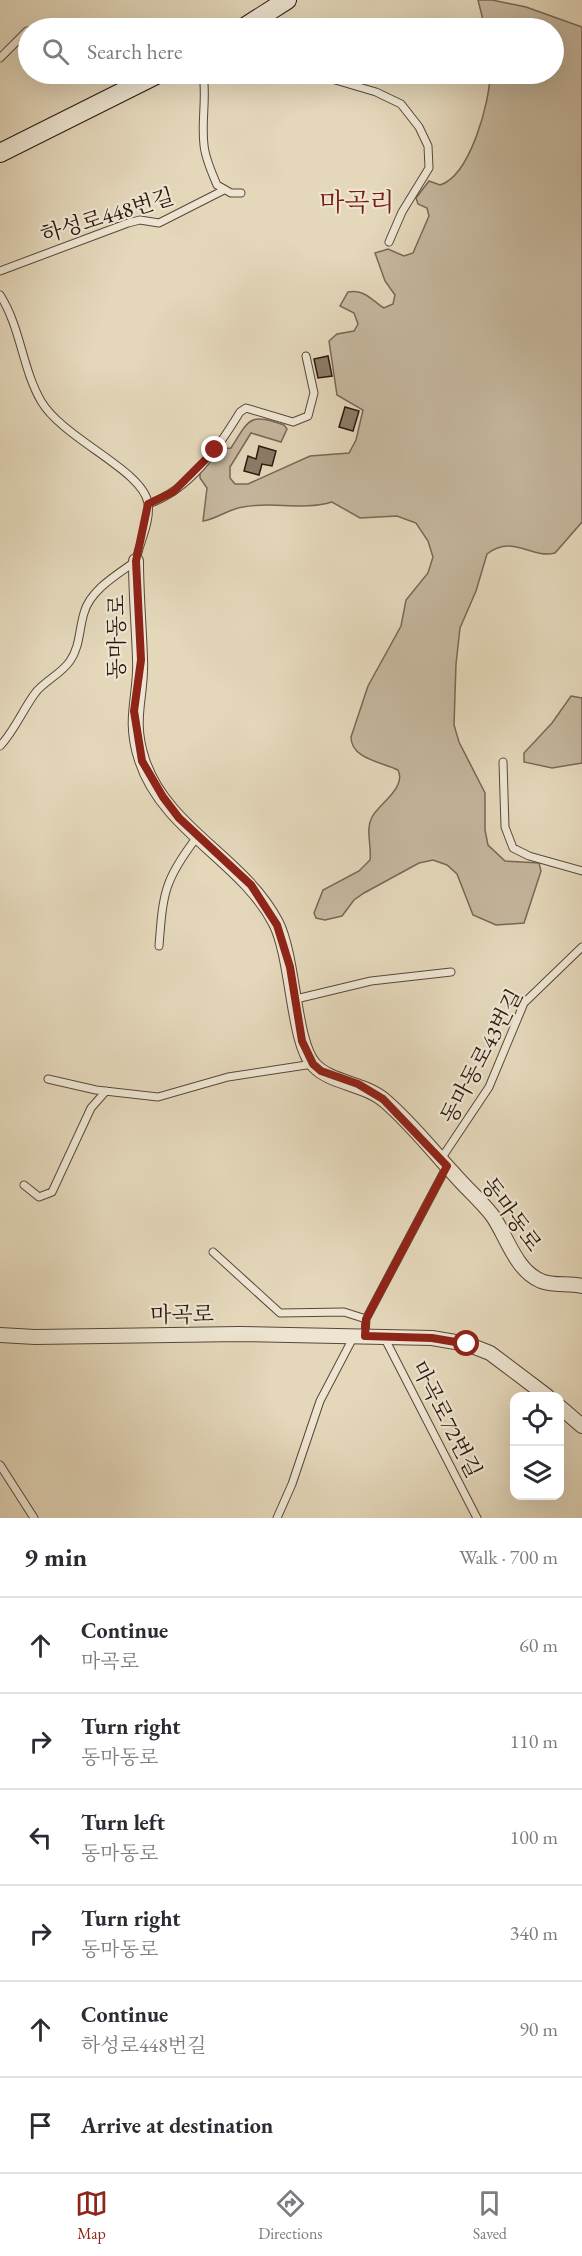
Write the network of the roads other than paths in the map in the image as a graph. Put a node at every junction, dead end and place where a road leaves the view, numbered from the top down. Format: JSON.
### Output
{"nodes":[{"id":1,"x":287,"y":0,"type":"edge"},
{"id":2,"x":259,"y":18,"type":"edge"},
{"id":3,"x":18,"y":40,"type":"edge"},
{"id":4,"x":0,"y":57,"type":"edge"},
{"id":5,"x":138,"y":84,"type":"edge"},
{"id":6,"x":205,"y":84,"type":"edge"},
{"id":7,"x":349,"y":84,"type":"edge"},
{"id":8,"x":0,"y":153,"type":"edge"},
{"id":9,"x":224,"y":190,"type":"junction"},
{"id":10,"x":242,"y":193,"type":"dead end"},
{"id":11,"x":389,"y":242,"type":"dead end"},
{"id":12,"x":0,"y":271,"type":"edge"},
{"id":13,"x":0,"y":295,"type":"edge"},
{"id":14,"x":306,"y":356,"type":"dead end"},
{"id":15,"x":148,"y":504,"type":"junction"},
{"id":16,"x":136,"y":561,"type":"junction"},
{"id":17,"x":0,"y":746,"type":"edge"},
{"id":18,"x":503,"y":762,"type":"dead end"},
{"id":19,"x":197,"y":837,"type":"junction"},
{"id":20,"x":582,"y":871,"type":"edge"},
{"id":21,"x":159,"y":946,"type":"dead end"},
{"id":22,"x":582,"y":947,"type":"edge"},
{"id":23,"x":451,"y":972,"type":"dead end"},
{"id":24,"x":296,"y":999,"type":"junction"},
{"id":25,"x":313,"y":1064,"type":"junction"},
{"id":26,"x":48,"y":1078,"type":"dead end"},
{"id":27,"x":106,"y":1091,"type":"junction"},
{"id":28,"x":444,"y":1163,"type":"junction"},
{"id":29,"x":24,"y":1185,"type":"dead end"},
{"id":30,"x":213,"y":1251,"type":"dead end"},
{"id":31,"x":582,"y":1286,"type":"edge"},
{"id":32,"x":366,"y":1319,"type":"junction"},
{"id":33,"x":0,"y":1335,"type":"edge"},
{"id":34,"x":360,"y":1336,"type":"junction"},
{"id":35,"x":384,"y":1337,"type":"junction"},
{"id":36,"x":542,"y":1392,"type":"edge"},
{"id":37,"x":564,"y":1410,"type":"edge"},
{"id":38,"x":582,"y":1426,"type":"edge"},
{"id":39,"x":0,"y":1465,"type":"edge"},
{"id":40,"x":34,"y":1518,"type":"edge"},
{"id":41,"x":276,"y":1518,"type":"edge"},
{"id":42,"x":477,"y":1518,"type":"edge"}],
"edges":[{"from":1,"to":2,"type":"street"},
{"from":3,"to":4,"type":"lane"},
{"from":5,"to":8,"type":"street"},
{"from":6,"to":9,"type":"lane"},
{"from":7,"to":11,"type":"lane"},
{"from":9,"to":10,"type":"lane"},
{"from":9,"to":12,"type":"lane","name":"하성로448번길"},
{"from":13,"to":15,"type":"lane"},
{"from":14,"to":15,"type":"lane"},
{"from":15,"to":16,"type":"lane"},
{"from":16,"to":17,"type":"lane"},
{"from":16,"to":19,"type":"street","name":"동마동로"},
{"from":18,"to":20,"type":"lane"},
{"from":19,"to":21,"type":"lane"},
{"from":19,"to":24,"type":"street","name":"동마동로"},
{"from":22,"to":28,"type":"lane","name":"동마동로43번길"},
{"from":23,"to":24,"type":"lane"},
{"from":24,"to":25,"type":"street","name":"동마동로"},
{"from":25,"to":27,"type":"lane"},
{"from":25,"to":28,"type":"street","name":"동마동로"},
{"from":26,"to":27,"type":"lane"},
{"from":27,"to":29,"type":"lane"},
{"from":28,"to":31,"type":"street","name":"동마동로"},
{"from":28,"to":32,"type":"lane"},
{"from":30,"to":32,"type":"lane"},
{"from":32,"to":34,"type":"lane"},
{"from":33,"to":34,"type":"street","name":"마곡로"},
{"from":34,"to":35,"type":"street","name":"마곡로"},
{"from":34,"to":41,"type":"lane"},
{"from":35,"to":36,"type":"street","name":"마곡로"},
{"from":35,"to":42,"type":"lane","name":"마곡로72번길"},
{"from":37,"to":38,"type":"street"},
{"from":39,"to":40,"type":"lane"}]}
